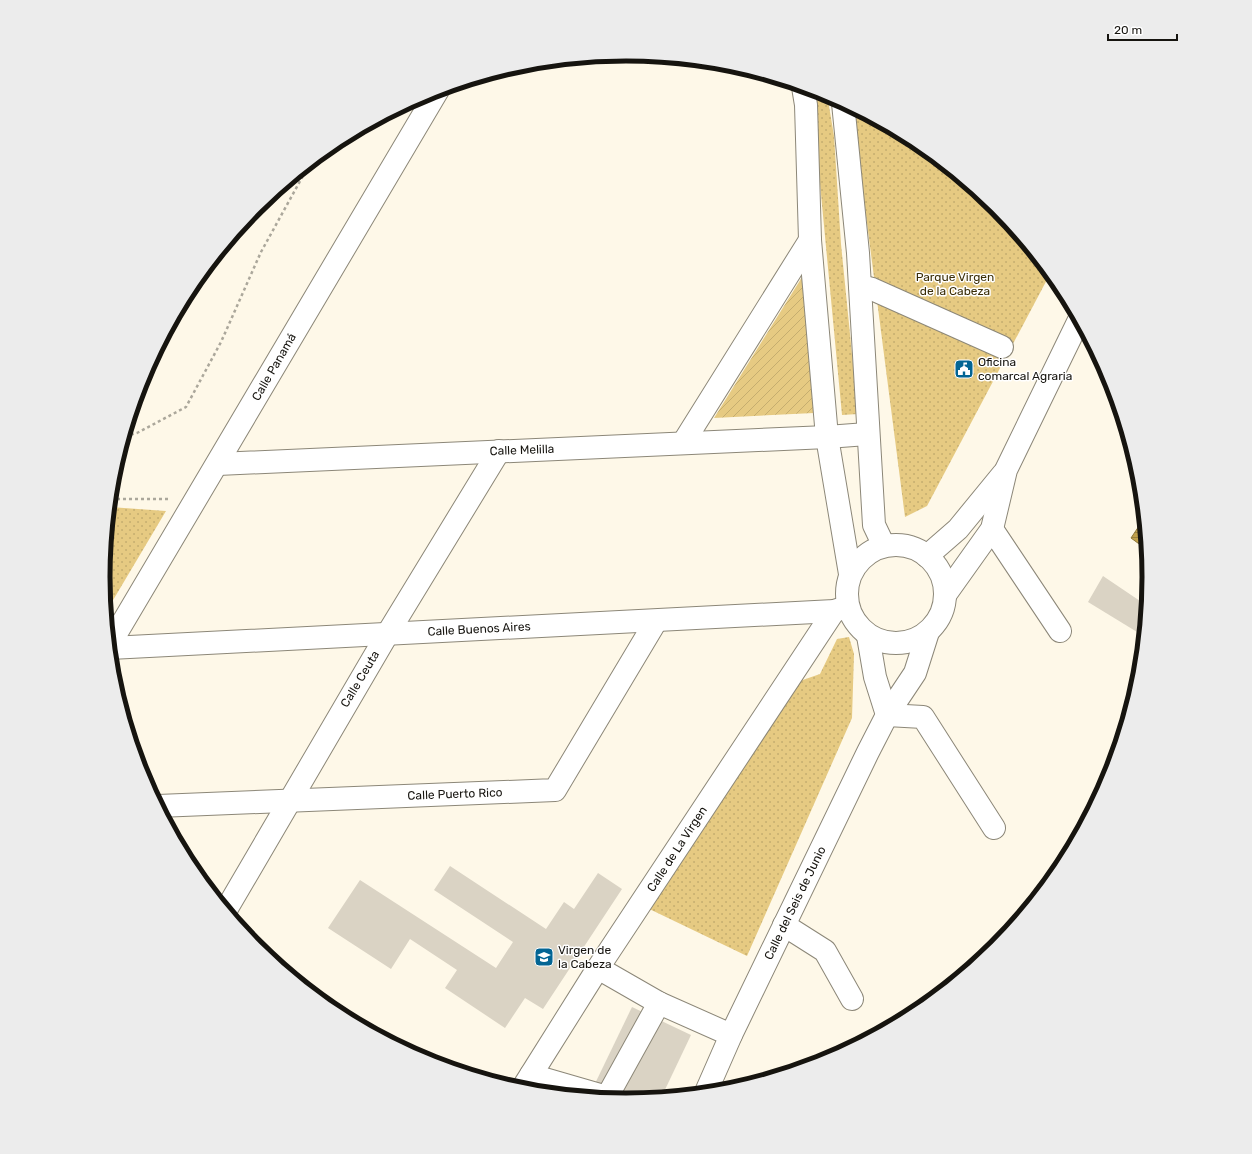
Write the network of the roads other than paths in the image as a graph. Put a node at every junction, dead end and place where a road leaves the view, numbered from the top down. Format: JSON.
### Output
{"nodes":[{"id":1,"x":804,"y":93,"type":"edge"},
{"id":2,"x":433,"y":98,"type":"edge"},
{"id":3,"x":844,"y":109,"type":"edge"},
{"id":4,"x":810,"y":240,"type":"junction"},
{"id":5,"x":860,"y":286,"type":"junction"},
{"id":6,"x":1076,"y":325,"type":"edge"},
{"id":7,"x":1002,"y":347,"type":"dead end"},
{"id":8,"x":867,"y":434,"type":"junction"},
{"id":9,"x":827,"y":437,"type":"junction"},
{"id":10,"x":683,"y":443,"type":"junction"},
{"id":11,"x":499,"y":451,"type":"junction"},
{"id":12,"x":218,"y":464,"type":"junction"},
{"id":13,"x":1006,"y":470,"type":"junction"},
{"id":14,"x":992,"y":529,"type":"junction"},
{"id":15,"x":884,"y":546,"type":"junction"},
{"id":16,"x":927,"y":556,"type":"junction"},
{"id":17,"x":850,"y":574,"type":"junction"},
{"id":18,"x":946,"y":595,"type":"junction"},
{"id":19,"x":841,"y":609,"type":"junction"},
{"id":20,"x":656,"y":621,"type":"junction"},
{"id":21,"x":1060,"y":631,"type":"dead end"},
{"id":22,"x":928,"y":632,"type":"junction"},
{"id":23,"x":388,"y":633,"type":"junction"},
{"id":24,"x":868,"y":636,"type":"junction"},
{"id":25,"x":113,"y":638,"type":"edge"},
{"id":26,"x":115,"y":648,"type":"edge"},
{"id":27,"x":887,"y":715,"type":"junction"},
{"id":28,"x":289,"y":800,"type":"junction"},
{"id":29,"x":163,"y":806,"type":"edge"},
{"id":30,"x":994,"y":828,"type":"dead end"},
{"id":31,"x":229,"y":905,"type":"edge"},
{"id":32,"x":784,"y":925,"type":"junction"},
{"id":33,"x":598,"y":968,"type":"junction"},
{"id":34,"x":852,"y":999,"type":"dead end"},
{"id":35,"x":659,"y":1003,"type":"junction"},
{"id":36,"x":731,"y":1035,"type":"junction"},
{"id":37,"x":526,"y":1082,"type":"edge"},
{"id":38,"x":709,"y":1086,"type":"edge"},
{"id":39,"x":564,"y":1089,"type":"edge"},
{"id":40,"x":610,"y":1093,"type":"edge"}],
"edges":[{"from":1,"to":4,"type":"street"},
{"from":2,"to":12,"type":"street","name":"Calle Panamá"},
{"from":3,"to":5,"type":"street"},
{"from":4,"to":9,"type":"street"},
{"from":4,"to":10,"type":"street"},
{"from":5,"to":7,"type":"street"},
{"from":5,"to":8,"type":"street"},
{"from":6,"to":13,"type":"street"},
{"from":8,"to":9,"type":"street","name":"Calle Melilla"},
{"from":8,"to":15,"type":"street"},
{"from":9,"to":10,"type":"street","name":"Calle Melilla"},
{"from":9,"to":17,"type":"street"},
{"from":10,"to":11,"type":"street","name":"Calle Melilla"},
{"from":11,"to":12,"type":"street","name":"Calle Melilla"},
{"from":11,"to":23,"type":"street","name":"Calle Ceuta"},
{"from":12,"to":25,"type":"street","name":"Calle Panamá"},
{"from":13,"to":14,"type":"street"},
{"from":13,"to":16,"type":"street"},
{"from":14,"to":18,"type":"street"},
{"from":14,"to":21,"type":"street"},
{"from":15,"to":16,"type":"street"},
{"from":15,"to":17,"type":"street"},
{"from":16,"to":18,"type":"street"},
{"from":17,"to":19,"type":"street"},
{"from":18,"to":22,"type":"street"},
{"from":19,"to":20,"type":"street","name":"Calle Buenos Aires"},
{"from":19,"to":24,"type":"street"},
{"from":19,"to":33,"type":"street","name":"Calle de La Virgen"},
{"from":20,"to":23,"type":"street","name":"Calle Buenos Aires"},
{"from":20,"to":28,"type":"street","name":"Calle Puerto Rico"},
{"from":22,"to":24,"type":"street"},
{"from":22,"to":27,"type":"street","name":"Calle del Seis de Junio"},
{"from":23,"to":26,"type":"street","name":"Calle Buenos Aires"},
{"from":23,"to":28,"type":"street","name":"Calle Ceuta"},
{"from":24,"to":27,"type":"street"},
{"from":27,"to":30,"type":"street"},
{"from":27,"to":32,"type":"street","name":"Calle del Seis de Junio"},
{"from":28,"to":29,"type":"street","name":"Calle Puerto Rico"},
{"from":28,"to":31,"type":"street","name":"Calle Ceuta"},
{"from":32,"to":34,"type":"street"},
{"from":32,"to":36,"type":"street","name":"Calle del Seis de Junio"},
{"from":33,"to":35,"type":"street"},
{"from":33,"to":37,"type":"street","name":"Calle de La Virgen"},
{"from":35,"to":36,"type":"street"},
{"from":35,"to":40,"type":"street"},
{"from":36,"to":38,"type":"street","name":"Calle del Seis de Junio"},
{"from":37,"to":39,"type":"street"}]}
